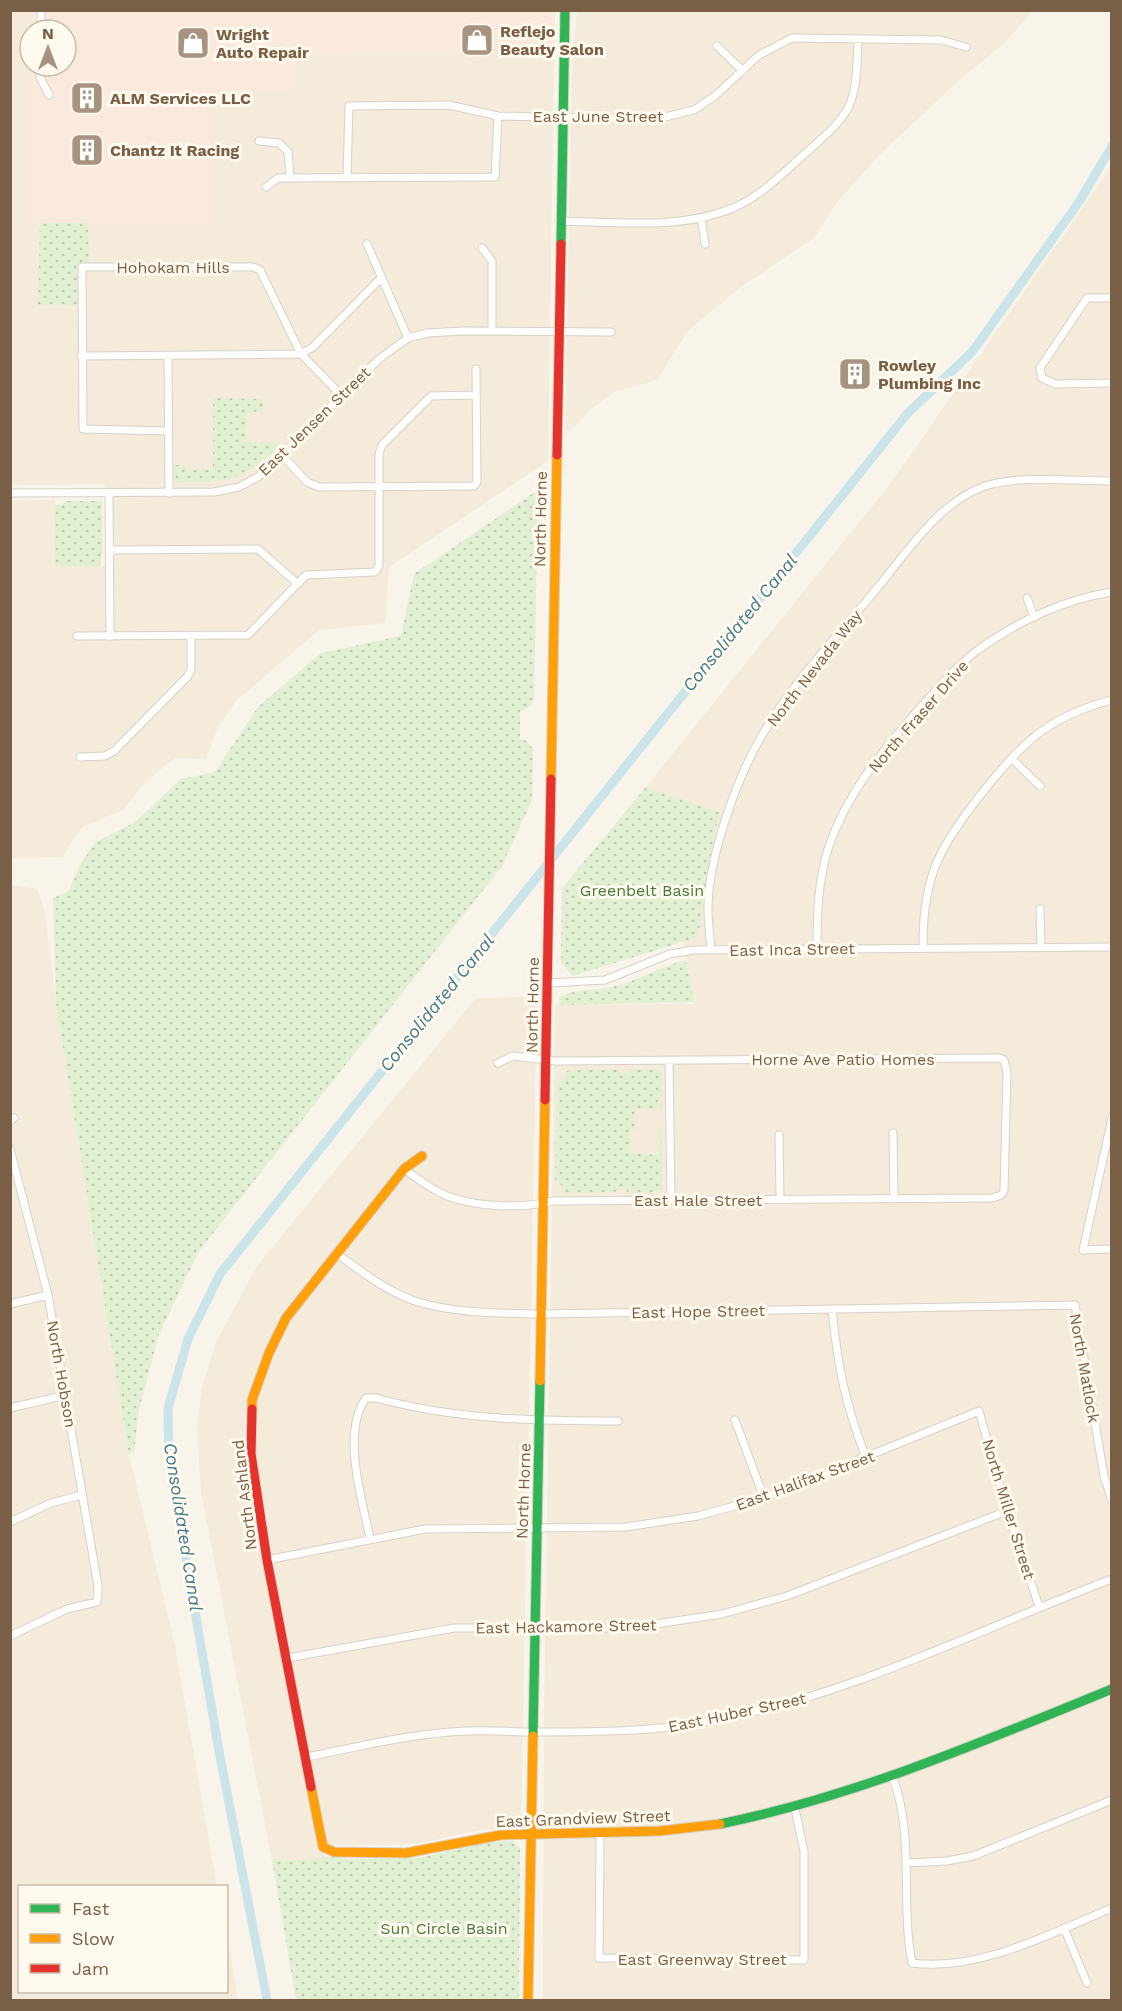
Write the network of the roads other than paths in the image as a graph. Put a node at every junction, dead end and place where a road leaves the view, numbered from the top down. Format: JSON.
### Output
{"nodes":[{"id":1,"x":565,"y":10,"type":"edge"},
{"id":2,"x":858,"y":39,"type":"junction"},
{"id":3,"x":717,"y":46,"type":"dead end"},
{"id":4,"x":966,"y":47,"type":"dead end"},
{"id":5,"x":743,"y":71,"type":"junction"},
{"id":6,"x":40,"y":78,"type":"edge"},
{"id":7,"x":49,"y":95,"type":"dead end"},
{"id":8,"x":498,"y":116,"type":"junction"},
{"id":9,"x":562,"y":117,"type":"junction"},
{"id":10,"x":259,"y":141,"type":"dead end"},
{"id":11,"x":347,"y":177,"type":"junction"},
{"id":12,"x":290,"y":178,"type":"junction"},
{"id":13,"x":266,"y":186,"type":"dead end"},
{"id":14,"x":701,"y":218,"type":"junction"},
{"id":15,"x":560,"y":221,"type":"junction"},
{"id":16,"x":367,"y":244,"type":"dead end"},
{"id":17,"x":705,"y":244,"type":"dead end"},
{"id":18,"x":482,"y":248,"type":"dead end"},
{"id":19,"x":381,"y":279,"type":"junction"},
{"id":20,"x":1112,"y":298,"type":"edge"},
{"id":21,"x":492,"y":330,"type":"junction"},
{"id":22,"x":558,"y":331,"type":"junction"},
{"id":23,"x":611,"y":332,"type":"dead end"},
{"id":24,"x":408,"y":338,"type":"junction"},
{"id":25,"x":302,"y":354,"type":"junction"},
{"id":26,"x":81,"y":356,"type":"junction"},
{"id":27,"x":168,"y":356,"type":"junction"},
{"id":28,"x":476,"y":369,"type":"dead end"},
{"id":29,"x":1112,"y":383,"type":"edge"},
{"id":30,"x":476,"y":395,"type":"junction"},
{"id":31,"x":342,"y":396,"type":"junction"},
{"id":32,"x":168,"y":431,"type":"junction"},
{"id":33,"x":282,"y":455,"type":"junction"},
{"id":34,"x":1112,"y":482,"type":"edge"},
{"id":35,"x":379,"y":488,"type":"junction"},
{"id":36,"x":10,"y":493,"type":"edge"},
{"id":37,"x":109,"y":493,"type":"junction"},
{"id":38,"x":169,"y":493,"type":"junction"},
{"id":39,"x":109,"y":550,"type":"junction"},
{"id":40,"x":297,"y":584,"type":"junction"},
{"id":41,"x":1112,"y":592,"type":"edge"},
{"id":42,"x":1026,"y":598,"type":"dead end"},
{"id":43,"x":1035,"y":617,"type":"junction"},
{"id":44,"x":77,"y":636,"type":"dead end"},
{"id":45,"x":191,"y":636,"type":"junction"},
{"id":46,"x":110,"y":637,"type":"junction"},
{"id":47,"x":1112,"y":700,"type":"edge"},
{"id":48,"x":80,"y":757,"type":"dead end"},
{"id":49,"x":1011,"y":759,"type":"junction"},
{"id":50,"x":1040,"y":786,"type":"dead end"},
{"id":51,"x":1040,"y":909,"type":"dead end"},
{"id":52,"x":1041,"y":947,"type":"junction"},
{"id":53,"x":1112,"y":947,"type":"edge"},
{"id":54,"x":817,"y":948,"type":"junction"},
{"id":55,"x":923,"y":948,"type":"junction"},
{"id":56,"x":711,"y":950,"type":"junction"},
{"id":57,"x":548,"y":983,"type":"junction"},
{"id":58,"x":546,"y":1058,"type":"junction"},
{"id":59,"x":669,"y":1060,"type":"junction"},
{"id":60,"x":498,"y":1063,"type":"dead end"},
{"id":61,"x":1112,"y":1118,"type":"edge"},
{"id":62,"x":893,"y":1133,"type":"dead end"},
{"id":63,"x":778,"y":1135,"type":"dead end"},
{"id":64,"x":10,"y":1149,"type":"edge"},
{"id":65,"x":422,"y":1156,"type":"dead end"},
{"id":66,"x":404,"y":1168,"type":"junction"},
{"id":67,"x":1001,"y":1195,"type":"joint"},
{"id":68,"x":894,"y":1198,"type":"junction"},
{"id":69,"x":780,"y":1199,"type":"junction"},
{"id":70,"x":671,"y":1200,"type":"junction"},
{"id":71,"x":543,"y":1204,"type":"junction"},
{"id":72,"x":1112,"y":1249,"type":"edge"},
{"id":73,"x":336,"y":1253,"type":"junction"},
{"id":74,"x":48,"y":1295,"type":"junction"},
{"id":75,"x":10,"y":1304,"type":"edge"},
{"id":76,"x":1075,"y":1305,"type":"joint"},
{"id":77,"x":832,"y":1309,"type":"junction"},
{"id":78,"x":542,"y":1314,"type":"junction"},
{"id":79,"x":66,"y":1395,"type":"junction"},
{"id":80,"x":10,"y":1408,"type":"edge"},
{"id":81,"x":979,"y":1411,"type":"joint"},
{"id":82,"x":540,"y":1420,"type":"junction"},
{"id":83,"x":735,"y":1420,"type":"dead end"},
{"id":84,"x":618,"y":1421,"type":"dead end"},
{"id":85,"x":866,"y":1458,"type":"junction"},
{"id":86,"x":1108,"y":1475,"type":"edge"},
{"id":87,"x":82,"y":1495,"type":"junction"},
{"id":88,"x":764,"y":1498,"type":"junction"},
{"id":89,"x":1112,"y":1501,"type":"edge"},
{"id":90,"x":1007,"y":1511,"type":"junction"},
{"id":91,"x":10,"y":1522,"type":"edge"},
{"id":92,"x":537,"y":1528,"type":"junction"},
{"id":93,"x":370,"y":1538,"type":"junction"},
{"id":94,"x":267,"y":1560,"type":"junction"},
{"id":95,"x":1112,"y":1579,"type":"edge"},
{"id":96,"x":1040,"y":1606,"type":"junction"},
{"id":97,"x":535,"y":1629,"type":"junction"},
{"id":98,"x":10,"y":1636,"type":"edge"},
{"id":99,"x":288,"y":1658,"type":"junction"},
{"id":100,"x":1112,"y":1689,"type":"edge"},
{"id":101,"x":533,"y":1732,"type":"junction"},
{"id":102,"x":306,"y":1757,"type":"junction"},
{"id":103,"x":892,"y":1778,"type":"junction"},
{"id":104,"x":1112,"y":1800,"type":"edge"},
{"id":105,"x":795,"y":1809,"type":"junction"},
{"id":106,"x":531,"y":1833,"type":"junction"},
{"id":107,"x":600,"y":1834,"type":"junction"},
{"id":108,"x":323,"y":1847,"type":"joint"},
{"id":109,"x":906,"y":1863,"type":"junction"},
{"id":110,"x":1112,"y":1908,"type":"edge"},
{"id":111,"x":1064,"y":1928,"type":"junction"},
{"id":112,"x":1087,"y":1983,"type":"dead end"},
{"id":113,"x":528,"y":2001,"type":"edge"}],
"edges":[{"from":1,"to":9,"type":"street","name":"North Horne"},
{"from":2,"to":4,"type":"street","name":"East June Street"},
{"from":2,"to":5,"type":"street","name":"East June Street"},
{"from":2,"to":14,"type":"street"},
{"from":3,"to":5,"type":"street"},
{"from":5,"to":9,"type":"street","name":"East June Street"},
{"from":6,"to":7,"type":"street"},
{"from":8,"to":9,"type":"street","name":"East June Street"},
{"from":8,"to":11,"type":"street"},
{"from":8,"to":11,"type":"street","name":"East June Street"},
{"from":9,"to":15,"type":"street","name":"North Horne"},
{"from":10,"to":12,"type":"street"},
{"from":11,"to":12,"type":"street"},
{"from":12,"to":13,"type":"street"},
{"from":14,"to":15,"type":"street"},
{"from":14,"to":17,"type":"street"},
{"from":15,"to":22,"type":"street","name":"North Horne"},
{"from":16,"to":19,"type":"street"},
{"from":18,"to":21,"type":"street"},
{"from":19,"to":24,"type":"street"},
{"from":19,"to":25,"type":"street"},
{"from":20,"to":29,"type":"street"},
{"from":21,"to":22,"type":"street","name":"East Jensen Street"},
{"from":21,"to":24,"type":"street","name":"East Jensen Street"},
{"from":22,"to":23,"type":"street","name":"East Jensen Street"},
{"from":22,"to":57,"type":"street","name":"North Horne"},
{"from":24,"to":31,"type":"street","name":"East Jensen Street"},
{"from":25,"to":26,"type":"street","name":"Hohokam Hills"},
{"from":25,"to":27,"type":"street"},
{"from":25,"to":31,"type":"street","name":"Hohokam Hills"},
{"from":26,"to":27,"type":"street"},
{"from":26,"to":32,"type":"street","name":"Hohokam Hills"},
{"from":27,"to":32,"type":"street"},
{"from":28,"to":30,"type":"street"},
{"from":30,"to":35,"type":"street"},
{"from":30,"to":35,"type":"street"},
{"from":31,"to":33,"type":"street","name":"East Jensen Street"},
{"from":32,"to":38,"type":"street"},
{"from":33,"to":35,"type":"street"},
{"from":33,"to":38,"type":"street","name":"East Jensen Street"},
{"from":34,"to":56,"type":"street","name":"North Nevada Way"},
{"from":35,"to":40,"type":"street"},
{"from":36,"to":37,"type":"street","name":"East Jensen Street"},
{"from":37,"to":38,"type":"street","name":"East Jensen Street"},
{"from":37,"to":39,"type":"street"},
{"from":39,"to":40,"type":"street"},
{"from":39,"to":46,"type":"street"},
{"from":40,"to":45,"type":"street"},
{"from":41,"to":43,"type":"street","name":"North Fraser Drive"},
{"from":42,"to":43,"type":"street"},
{"from":43,"to":54,"type":"street","name":"North Fraser Drive"},
{"from":44,"to":46,"type":"street"},
{"from":45,"to":46,"type":"street"},
{"from":45,"to":48,"type":"street"},
{"from":47,"to":49,"type":"street"},
{"from":49,"to":50,"type":"street"},
{"from":49,"to":55,"type":"street"},
{"from":51,"to":52,"type":"street"},
{"from":52,"to":53,"type":"street","name":"East Inca Street"},
{"from":52,"to":55,"type":"street","name":"East Inca Street"},
{"from":54,"to":55,"type":"street","name":"East Inca Street"},
{"from":54,"to":56,"type":"street","name":"East Inca Street"},
{"from":56,"to":57,"type":"street","name":"East Inca Street"},
{"from":57,"to":58,"type":"street","name":"North Horne"},
{"from":58,"to":59,"type":"street","name":"Horne Ave Patio Homes"},
{"from":58,"to":60,"type":"street","name":"Horne Ave Patio Homes"},
{"from":58,"to":71,"type":"street","name":"North Horne"},
{"from":59,"to":67,"type":"street","name":"Horne Ave Patio Homes"},
{"from":59,"to":70,"type":"street"},
{"from":61,"to":72,"type":"street"},
{"from":62,"to":68,"type":"street"},
{"from":63,"to":69,"type":"street"},
{"from":64,"to":74,"type":"street","name":"North Hobson"},
{"from":65,"to":66,"type":"street","name":"North Ashland"},
{"from":66,"to":71,"type":"street","name":"East Hale Street"},
{"from":66,"to":73,"type":"street","name":"North Ashland"},
{"from":67,"to":68,"type":"street","name":"East Hale Street"},
{"from":68,"to":69,"type":"street","name":"East Hale Street"},
{"from":69,"to":70,"type":"street","name":"East Hale Street"},
{"from":70,"to":71,"type":"street","name":"East Hale Street"},
{"from":71,"to":78,"type":"street","name":"North Horne"},
{"from":73,"to":78,"type":"street","name":"East Hope Street"},
{"from":73,"to":94,"type":"street","name":"North Ashland"},
{"from":74,"to":75,"type":"street"},
{"from":74,"to":79,"type":"street","name":"North Hobson"},
{"from":76,"to":77,"type":"street","name":"East Hope Street"},
{"from":76,"to":86,"type":"street","name":"North Matlock"},
{"from":77,"to":78,"type":"street","name":"East Hope Street"},
{"from":77,"to":85,"type":"street"},
{"from":78,"to":82,"type":"street","name":"North Horne"},
{"from":79,"to":80,"type":"street"},
{"from":79,"to":87,"type":"street","name":"North Hobson"},
{"from":81,"to":85,"type":"street","name":"East Halifax Street"},
{"from":81,"to":90,"type":"street","name":"North Miller Street"},
{"from":82,"to":84,"type":"street"},
{"from":82,"to":92,"type":"street","name":"North Horne"},
{"from":82,"to":93,"type":"street"},
{"from":83,"to":88,"type":"street"},
{"from":85,"to":88,"type":"street","name":"East Halifax Street"},
{"from":86,"to":89,"type":"street","name":"North Matlock"},
{"from":87,"to":91,"type":"street"},
{"from":87,"to":98,"type":"street","name":"North Hobson"},
{"from":88,"to":92,"type":"street","name":"East Halifax Street"},
{"from":90,"to":96,"type":"street","name":"North Miller Street"},
{"from":90,"to":97,"type":"street","name":"East Hackamore Street"},
{"from":92,"to":93,"type":"street","name":"East Halifax Street"},
{"from":92,"to":97,"type":"street","name":"North Horne"},
{"from":93,"to":94,"type":"street","name":"East Halifax Street"},
{"from":94,"to":99,"type":"street","name":"North Ashland"},
{"from":95,"to":96,"type":"street","name":"East Huber Street"},
{"from":96,"to":101,"type":"street","name":"East Huber Street"},
{"from":97,"to":99,"type":"street","name":"East Hackamore Street"},
{"from":97,"to":101,"type":"street","name":"North Horne"},
{"from":99,"to":102,"type":"street","name":"North Ashland"},
{"from":100,"to":103,"type":"street","name":"East Grandview Street"},
{"from":101,"to":102,"type":"street","name":"East Huber Street"},
{"from":101,"to":106,"type":"street","name":"North Horne"},
{"from":102,"to":108,"type":"street","name":"North Ashland"},
{"from":103,"to":105,"type":"street","name":"East Grandview Street"},
{"from":103,"to":109,"type":"street"},
{"from":104,"to":109,"type":"street"},
{"from":105,"to":107,"type":"street","name":"East Grandview Street"},
{"from":105,"to":107,"type":"street","name":"East Greenway Street"},
{"from":106,"to":107,"type":"street","name":"East Grandview Street"},
{"from":106,"to":108,"type":"street","name":"East Grandview Street"},
{"from":106,"to":113,"type":"street","name":"North Horne"},
{"from":109,"to":111,"type":"street"},
{"from":110,"to":111,"type":"street"},
{"from":111,"to":112,"type":"street"}]}
